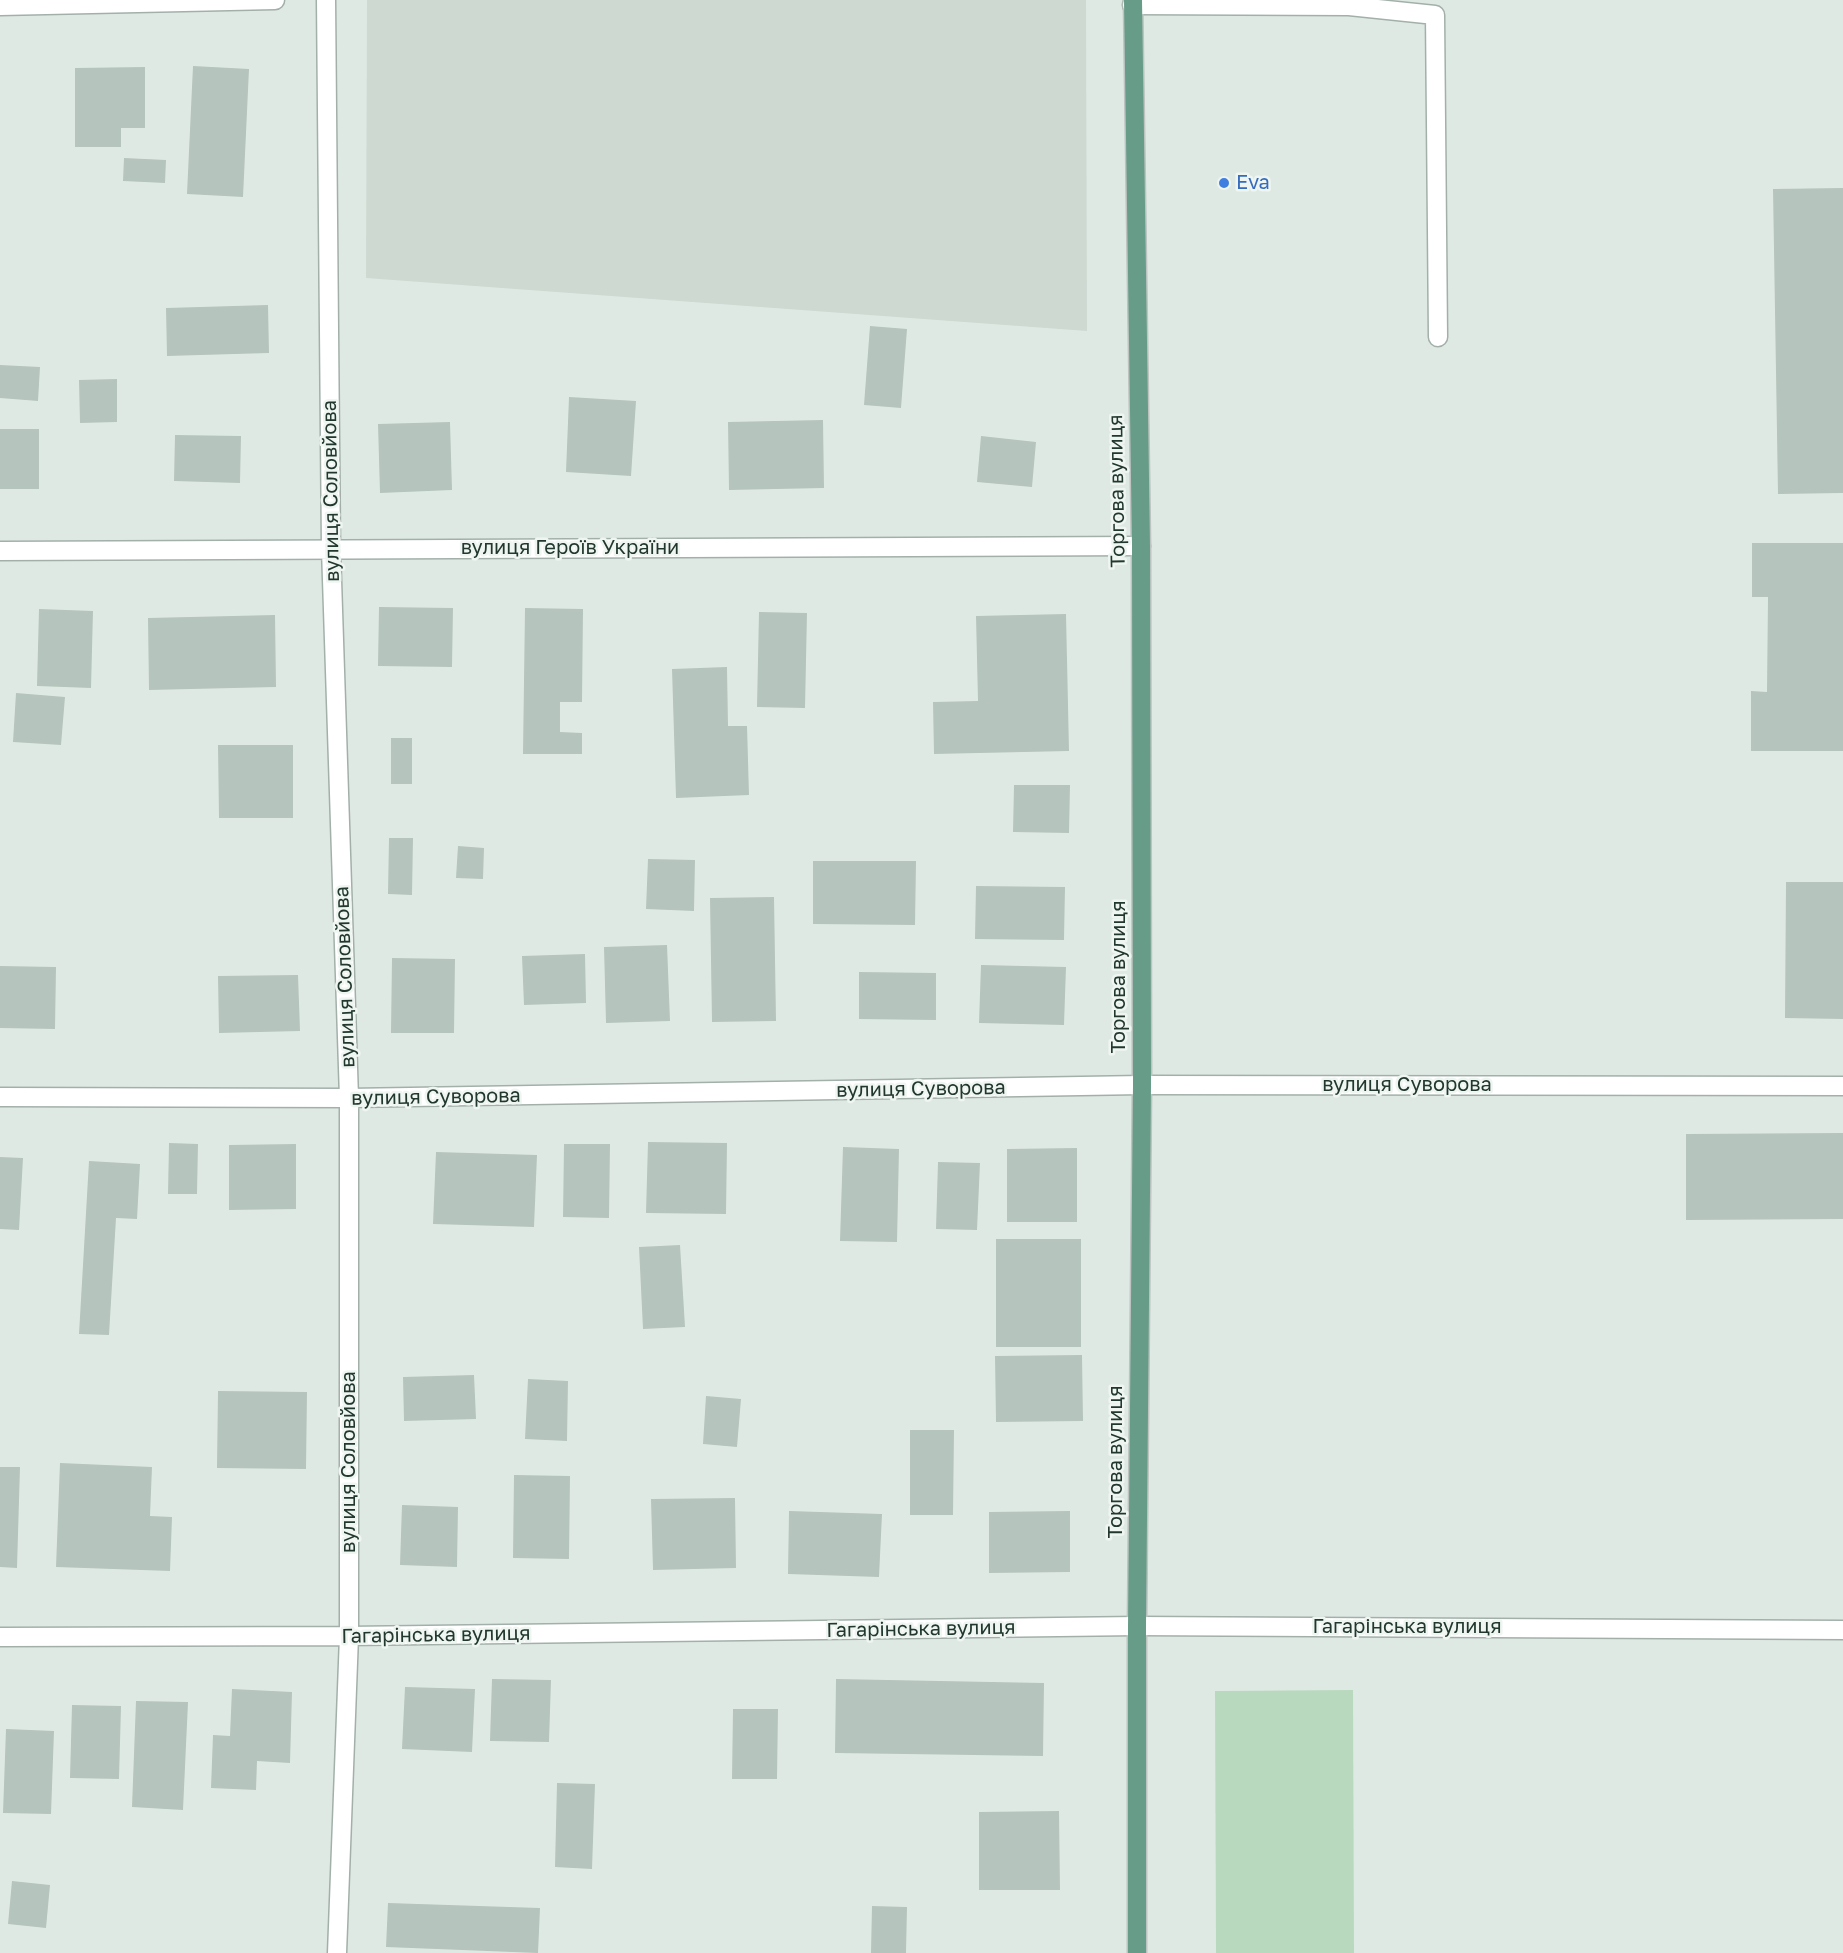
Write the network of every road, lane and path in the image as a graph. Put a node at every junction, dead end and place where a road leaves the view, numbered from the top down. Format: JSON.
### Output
{"nodes":[{"id":1,"x":275,"y":0,"type":"edge"},
{"id":2,"x":326,"y":0,"type":"edge"},
{"id":3,"x":1132,"y":2,"type":"edge"},
{"id":4,"x":0,"y":6,"type":"edge"},
{"id":5,"x":1438,"y":337,"type":"dead end"},
{"id":6,"x":1141,"y":546,"type":"junction"},
{"id":7,"x":331,"y":549,"type":"junction"},
{"id":8,"x":0,"y":551,"type":"edge"},
{"id":9,"x":1142,"y":1085,"type":"junction"},
{"id":10,"x":1843,"y":1086,"type":"edge"},
{"id":11,"x":0,"y":1097,"type":"edge"},
{"id":12,"x":349,"y":1098,"type":"junction"},
{"id":13,"x":1137,"y":1626,"type":"junction"},
{"id":14,"x":1843,"y":1630,"type":"edge"},
{"id":15,"x":349,"y":1636,"type":"junction"},
{"id":16,"x":0,"y":1637,"type":"edge"},
{"id":17,"x":337,"y":1953,"type":"edge"},
{"id":18,"x":1137,"y":1953,"type":"edge"}],
"edges":[{"from":1,"to":4,"type":"street"},
{"from":2,"to":7,"type":"street","name":"вулиця Соловйова"},
{"from":3,"to":5,"type":"street"},
{"from":3,"to":6,"type":"main road","name":"Торгова вулиця"},
{"from":6,"to":7,"type":"street","name":"вулиця Героїв України"},
{"from":6,"to":9,"type":"main road","name":"Торгова вулиця"},
{"from":7,"to":8,"type":"street","name":"вулиця Героїв України"},
{"from":7,"to":12,"type":"street","name":"вулиця Соловйова"},
{"from":9,"to":10,"type":"street","name":"вулиця Суворова"},
{"from":9,"to":12,"type":"street","name":"вулиця Суворова"},
{"from":9,"to":13,"type":"main road","name":"Торгова вулиця"},
{"from":11,"to":12,"type":"street","name":"вулиця Суворова"},
{"from":12,"to":15,"type":"street","name":"вулиця Соловйова"},
{"from":13,"to":14,"type":"street","name":"Гагарінська вулиця"},
{"from":13,"to":15,"type":"street","name":"Гагарінська вулиця"},
{"from":13,"to":18,"type":"main road","name":"Торгова вулиця"},
{"from":15,"to":16,"type":"street","name":"Гагарінська вулиця"},
{"from":15,"to":17,"type":"street","name":"вулиця Соловйова"}]}
